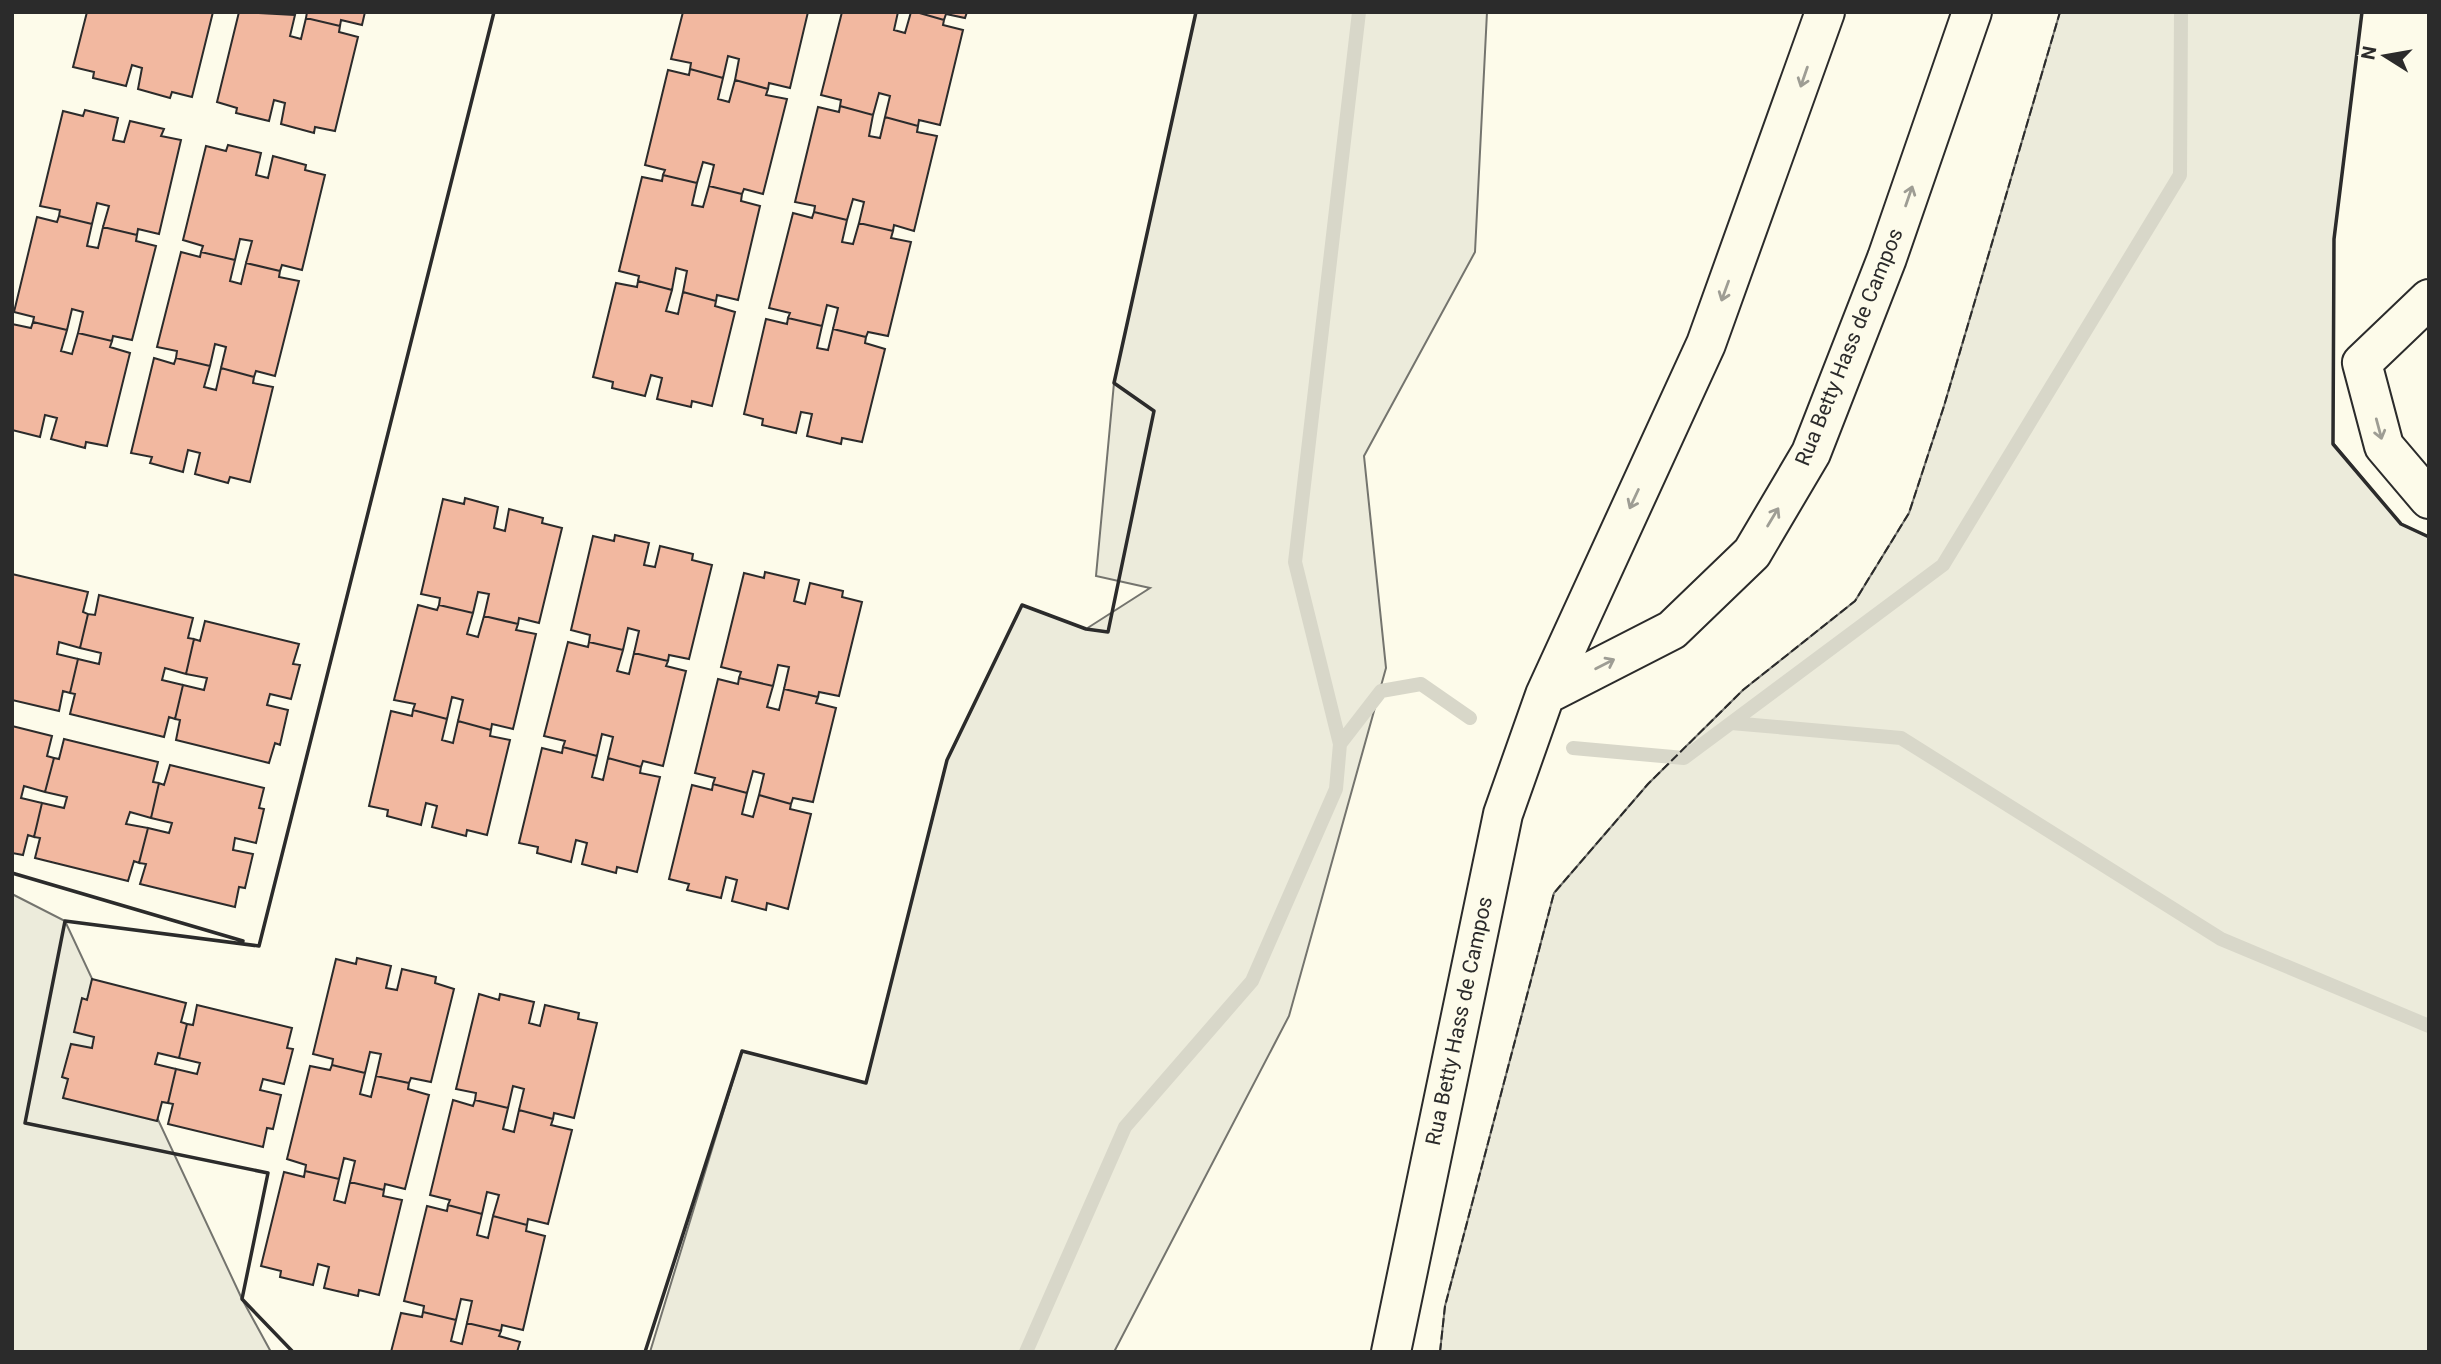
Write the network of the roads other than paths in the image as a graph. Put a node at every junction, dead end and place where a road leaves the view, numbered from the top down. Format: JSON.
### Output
{"nodes":[{"id":1,"x":1825,"y":12,"type":"edge"},
{"id":2,"x":1972,"y":12,"type":"edge"},
{"id":3,"x":2429,"y":299,"type":"edge"},
{"id":4,"x":2429,"y":499,"type":"edge"},
{"id":5,"x":1545,"y":695,"type":"junction"},
{"id":6,"x":1391,"y":1352,"type":"edge"}],
"edges":[{"from":1,"to":5,"type":"street","name":"Rua Betty Hass de Campos","one_way":true},
{"from":5,"to":2,"type":"street","name":"Rua Betty Hass de Campos","one_way":true},
{"from":3,"to":4,"type":"street","one_way":true},
{"from":5,"to":6,"type":"street","name":"Rua Betty Hass de Campos"}]}
